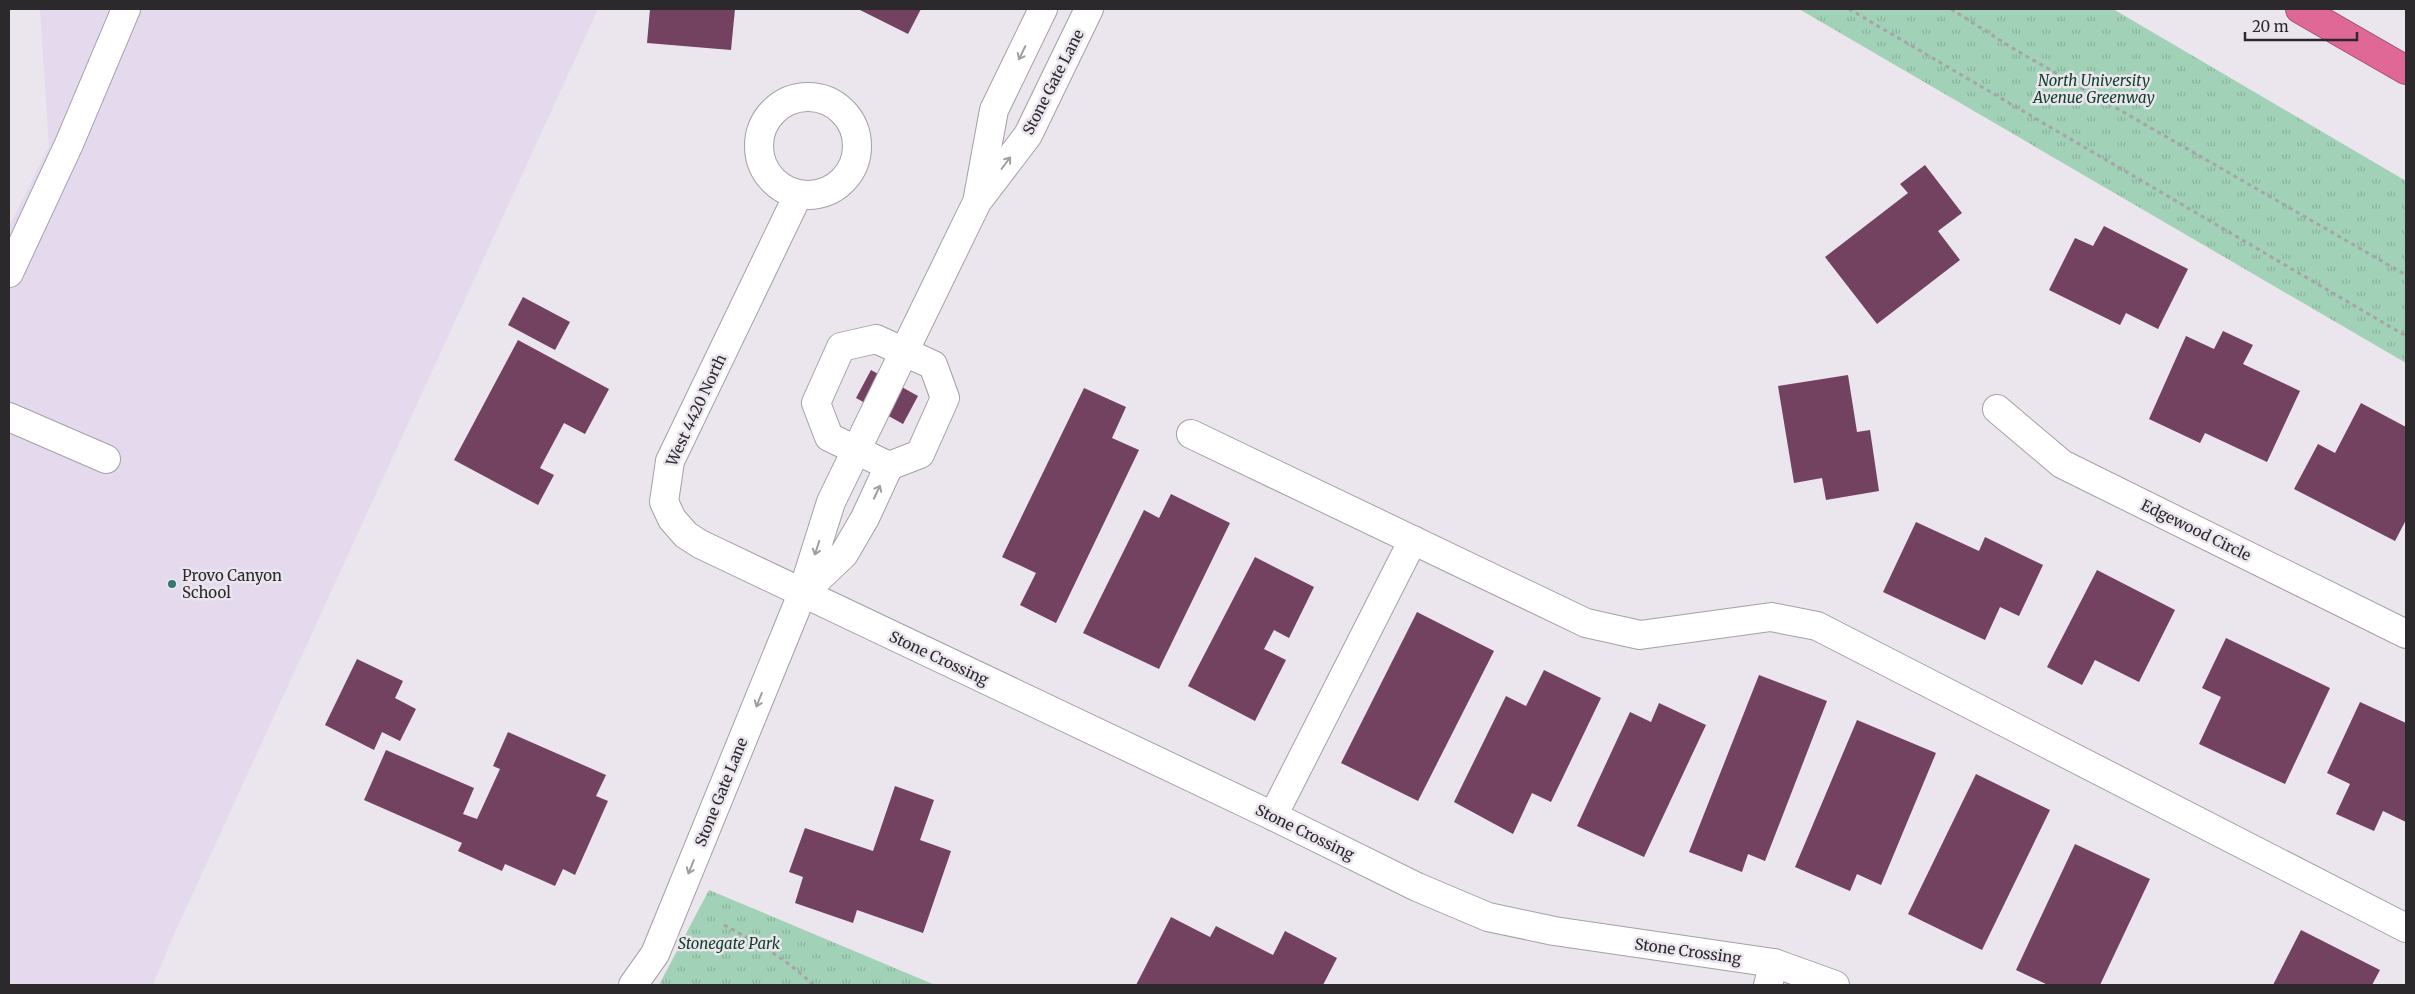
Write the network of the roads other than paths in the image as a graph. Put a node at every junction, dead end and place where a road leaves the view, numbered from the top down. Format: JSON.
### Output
{"nodes":[{"id":1,"x":126,"y":9,"type":"edge"},
{"id":2,"x":1044,"y":9,"type":"edge"},
{"id":3,"x":1089,"y":9,"type":"edge"},
{"id":4,"x":2300,"y":9,"type":"edge"},
{"id":5,"x":2406,"y":70,"type":"edge"},
{"id":6,"x":798,"y":195,"type":"dead end"},
{"id":7,"x":977,"y":202,"type":"junction"},
{"id":8,"x":9,"y":272,"type":"edge"},
{"id":9,"x":905,"y":352,"type":"junction"},
{"id":10,"x":1997,"y":409,"type":"dead end"},
{"id":11,"x":9,"y":417,"type":"edge"},
{"id":12,"x":1191,"y":434,"type":"dead end"},
{"id":13,"x":857,"y":451,"type":"junction"},
{"id":14,"x":106,"y":459,"type":"dead end"},
{"id":15,"x":889,"y":466,"type":"junction"},
{"id":16,"x":1413,"y":540,"type":"junction"},
{"id":17,"x":802,"y":594,"type":"junction"},
{"id":18,"x":2406,"y":634,"type":"edge"},
{"id":19,"x":1273,"y":816,"type":"junction"},
{"id":20,"x":2406,"y":928,"type":"edge"},
{"id":21,"x":1771,"y":974,"type":"edge"},
{"id":22,"x":633,"y":985,"type":"edge"},
{"id":23,"x":1835,"y":985,"type":"edge"}],
"edges":[{"from":1,"to":8,"type":"street"},
{"from":2,"to":7,"type":"street","name":"Stone Gate Lane","one_way":true},
{"from":7,"to":3,"type":"street","name":"Stone Gate Lane","one_way":true},
{"from":4,"to":5,"type":"highway"},
{"from":6,"to":17,"type":"street","name":"West 4420 North"},
{"from":7,"to":9,"type":"street","name":"Stone Gate Lane"},
{"from":9,"to":13,"type":"street","name":"Stone Gate Lane"},
{"from":9,"to":13,"type":"street"},
{"from":9,"to":15,"type":"street"},
{"from":10,"to":18,"type":"street","name":"Edgewood Circle"},
{"from":11,"to":14,"type":"street"},
{"from":12,"to":16,"type":"street"},
{"from":13,"to":15,"type":"street"},
{"from":13,"to":17,"type":"street","name":"Stone Gate Lane","one_way":true},
{"from":17,"to":15,"type":"street","name":"Stone Gate Lane","one_way":true},
{"from":16,"to":19,"type":"street"},
{"from":16,"to":20,"type":"street"},
{"from":17,"to":19,"type":"street","name":"Stone Crossing"},
{"from":17,"to":22,"type":"street","name":"Stone Gate Lane","one_way":true},
{"from":19,"to":21,"type":"street","name":"Stone Crossing"},
{"from":21,"to":23,"type":"street","name":"Stone Crossing"}]}
